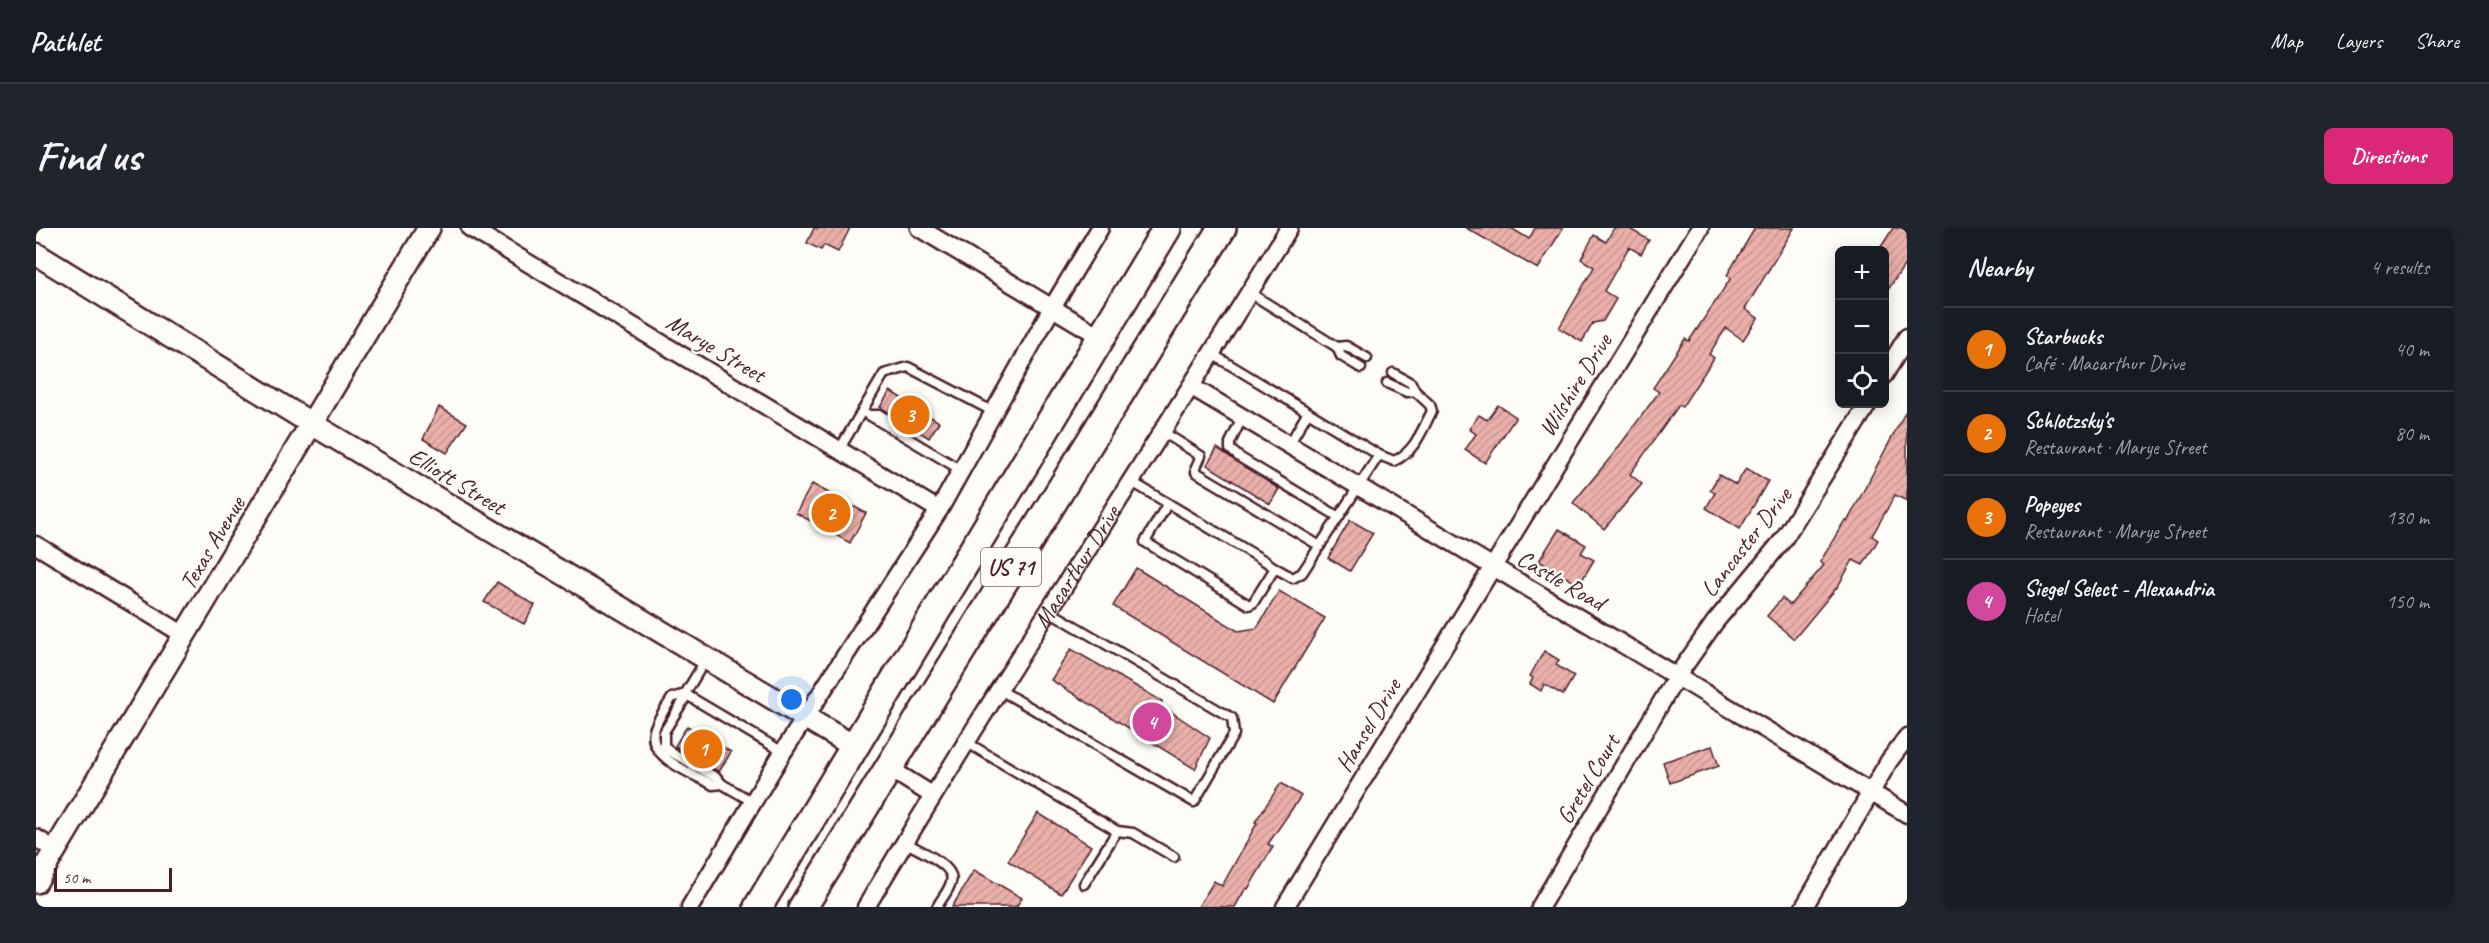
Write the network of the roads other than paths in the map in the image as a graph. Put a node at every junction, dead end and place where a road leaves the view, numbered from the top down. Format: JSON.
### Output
{"nodes":[{"id":1,"x":429,"y":228,"type":"edge"},
{"id":2,"x":470,"y":228,"type":"edge"},
{"id":3,"x":919,"y":228,"type":"edge"},
{"id":4,"x":1101,"y":228,"type":"edge"},
{"id":5,"x":1167,"y":228,"type":"edge"},
{"id":6,"x":1222,"y":228,"type":"edge"},
{"id":7,"x":1289,"y":228,"type":"edge"},
{"id":8,"x":1700,"y":228,"type":"edge"},
{"id":9,"x":36,"y":254,"type":"edge"},
{"id":10,"x":1250,"y":293,"type":"junction"},
{"id":11,"x":1052,"y":308,"type":"junction"},
{"id":12,"x":1101,"y":337,"type":"junction"},
{"id":13,"x":1907,"y":337,"type":"edge"},
{"id":14,"x":1337,"y":347,"type":"junction"},
{"id":15,"x":1212,"y":354,"type":"junction"},
{"id":16,"x":1367,"y":358,"type":"dead end"},
{"id":17,"x":1889,"y":367,"type":"edge"},
{"id":18,"x":1361,"y":368,"type":"dead end"},
{"id":19,"x":1393,"y":373,"type":"dead end"},
{"id":20,"x":1387,"y":383,"type":"dead end"},
{"id":21,"x":1192,"y":387,"type":"junction"},
{"id":22,"x":1415,"y":391,"type":"junction"},
{"id":23,"x":1866,"y":408,"type":"edge"},
{"id":24,"x":994,"y":412,"type":"junction"},
{"id":25,"x":1308,"y":412,"type":"junction"},
{"id":26,"x":866,"y":413,"type":"junction"},
{"id":27,"x":1242,"y":418,"type":"junction"},
{"id":28,"x":312,"y":424,"type":"junction"},
{"id":29,"x":1163,"y":432,"type":"junction"},
{"id":30,"x":1288,"y":446,"type":"junction"},
{"id":31,"x":839,"y":450,"type":"junction"},
{"id":32,"x":1379,"y":455,"type":"junction"},
{"id":33,"x":962,"y":470,"type":"junction"},
{"id":34,"x":1132,"y":482,"type":"junction"},
{"id":35,"x":1359,"y":488,"type":"junction"},
{"id":36,"x":1168,"y":502,"type":"junction"},
{"id":37,"x":939,"y":510,"type":"junction"},
{"id":38,"x":1340,"y":518,"type":"junction"},
{"id":39,"x":36,"y":545,"type":"edge"},
{"id":40,"x":1320,"y":546,"type":"junction"},
{"id":41,"x":1491,"y":567,"type":"junction"},
{"id":42,"x":1275,"y":568,"type":"junction"},
{"id":43,"x":1049,"y":611,"type":"junction"},
{"id":44,"x":186,"y":636,"type":"junction"},
{"id":45,"x":706,"y":659,"type":"junction"},
{"id":46,"x":1677,"y":676,"type":"junction"},
{"id":47,"x":1000,"y":690,"type":"junction"},
{"id":48,"x":686,"y":694,"type":"junction"},
{"id":49,"x":805,"y":718,"type":"junction"},
{"id":50,"x":1907,"y":737,"type":"edge"},
{"id":51,"x":966,"y":742,"type":"junction"},
{"id":52,"x":855,"y":747,"type":"junction"},
{"id":53,"x":783,"y":752,"type":"junction"},
{"id":54,"x":887,"y":767,"type":"junction"},
{"id":55,"x":1870,"y":793,"type":"junction"},
{"id":56,"x":932,"y":795,"type":"junction"},
{"id":57,"x":753,"y":802,"type":"junction"},
{"id":58,"x":1907,"y":814,"type":"edge"},
{"id":59,"x":1117,"y":831,"type":"junction"},
{"id":60,"x":36,"y":838,"type":"edge"},
{"id":61,"x":904,"y":842,"type":"junction"},
{"id":62,"x":55,"y":850,"type":"junction"},
{"id":63,"x":1174,"y":857,"type":"dead end"},
{"id":64,"x":36,"y":882,"type":"edge"},
{"id":65,"x":1084,"y":884,"type":"dead end"},
{"id":66,"x":870,"y":905,"type":"edge"},
{"id":67,"x":690,"y":907,"type":"edge"},
{"id":68,"x":758,"y":907,"type":"edge"},
{"id":69,"x":803,"y":907,"type":"edge"},
{"id":70,"x":937,"y":907,"type":"edge"},
{"id":71,"x":1286,"y":907,"type":"edge"},
{"id":72,"x":1540,"y":907,"type":"edge"},
{"id":73,"x":1804,"y":907,"type":"edge"}],
"edges":[{"from":1,"to":28,"type":"street","name":"Texas Avenue"},
{"from":2,"to":31,"type":"street","name":"Marye Street"},
{"from":3,"to":11,"type":"street"},
{"from":4,"to":11,"type":"street"},
{"from":5,"to":12,"type":"highway","number":"US 71"},
{"from":6,"to":54,"type":"highway","number":"US 71"},
{"from":7,"to":10,"type":"street","name":"Macarthur Drive"},
{"from":8,"to":41,"type":"street","name":"Wilshire Drive"},
{"from":9,"to":28,"type":"street","name":"Elliott Street"},
{"from":10,"to":14,"type":"lane"},
{"from":10,"to":15,"type":"street","name":"Macarthur Drive"},
{"from":11,"to":12,"type":"street"},
{"from":11,"to":24,"type":"street"},
{"from":12,"to":52,"type":"highway","number":"US 71"},
{"from":13,"to":17,"type":"street"},
{"from":14,"to":16,"type":"lane"},
{"from":14,"to":18,"type":"lane"},
{"from":15,"to":21,"type":"street","name":"Macarthur Drive"},
{"from":15,"to":25,"type":"lane"},
{"from":19,"to":22,"type":"lane"},
{"from":20,"to":22,"type":"lane"},
{"from":21,"to":27,"type":"street","name":"Castle Road"},
{"from":21,"to":29,"type":"street","name":"Macarthur Drive"},
{"from":22,"to":32,"type":"lane"},
{"from":23,"to":46,"type":"street","name":"Lancaster Drive"},
{"from":24,"to":26,"type":"lane"},
{"from":24,"to":33,"type":"street"},
{"from":25,"to":30,"type":"lane"},
{"from":25,"to":32,"type":"lane"},
{"from":26,"to":31,"type":"lane"},
{"from":26,"to":33,"type":"lane"},
{"from":27,"to":30,"type":"street","name":"Castle Road"},
{"from":27,"to":38,"type":"lane"},
{"from":28,"to":44,"type":"street","name":"Texas Avenue"},
{"from":28,"to":45,"type":"street","name":"Elliott Street"},
{"from":29,"to":34,"type":"street","name":"Macarthur Drive"},
{"from":29,"to":40,"type":"lane"},
{"from":30,"to":35,"type":"street","name":"Castle Road"},
{"from":31,"to":37,"type":"street","name":"Marye Street"},
{"from":32,"to":35,"type":"lane"},
{"from":33,"to":37,"type":"street"},
{"from":34,"to":36,"type":"lane"},
{"from":34,"to":43,"type":"street","name":"Macarthur Drive"},
{"from":35,"to":38,"type":"lane"},
{"from":35,"to":41,"type":"street","name":"Castle Road"},
{"from":36,"to":42,"type":"lane"},
{"from":36,"to":42,"type":"lane"},
{"from":37,"to":49,"type":"street"},
{"from":38,"to":40,"type":"lane"},
{"from":39,"to":44,"type":"street"},
{"from":40,"to":42,"type":"lane"},
{"from":41,"to":46,"type":"street","name":"Castle Road"},
{"from":41,"to":71,"type":"street","name":"Hansel Drive"},
{"from":43,"to":47,"type":"street","name":"Macarthur Drive"},
{"from":43,"to":47,"type":"lane"},
{"from":44,"to":62,"type":"street","name":"Texas Avenue"},
{"from":45,"to":48,"type":"lane"},
{"from":45,"to":49,"type":"street","name":"Elliott Street"},
{"from":46,"to":55,"type":"street","name":"Castle Road"},
{"from":46,"to":72,"type":"street","name":"Gretel Court"},
{"from":47,"to":51,"type":"street","name":"Macarthur Drive"},
{"from":48,"to":53,"type":"lane"},
{"from":48,"to":57,"type":"lane"},
{"from":49,"to":52,"type":"street","name":"Elliott Street"},
{"from":49,"to":53,"type":"street"},
{"from":50,"to":55,"type":"street"},
{"from":51,"to":56,"type":"street","name":"Macarthur Drive"},
{"from":51,"to":59,"type":"lane"},
{"from":52,"to":54,"type":"highway"},
{"from":52,"to":68,"type":"highway","number":"US 71"},
{"from":53,"to":57,"type":"street"},
{"from":54,"to":56,"type":"street"},
{"from":54,"to":69,"type":"highway","number":"US 71"},
{"from":55,"to":58,"type":"street","name":"Castle Road"},
{"from":55,"to":73,"type":"street"},
{"from":56,"to":61,"type":"street","name":"Macarthur Drive"},
{"from":57,"to":67,"type":"street"},
{"from":59,"to":63,"type":"lane"},
{"from":59,"to":65,"type":"lane"},
{"from":60,"to":62,"type":"street"},
{"from":61,"to":66,"type":"street","name":"Macarthur Drive"},
{"from":61,"to":70,"type":"lane"},
{"from":62,"to":64,"type":"street","name":"Texas Avenue"}]}
